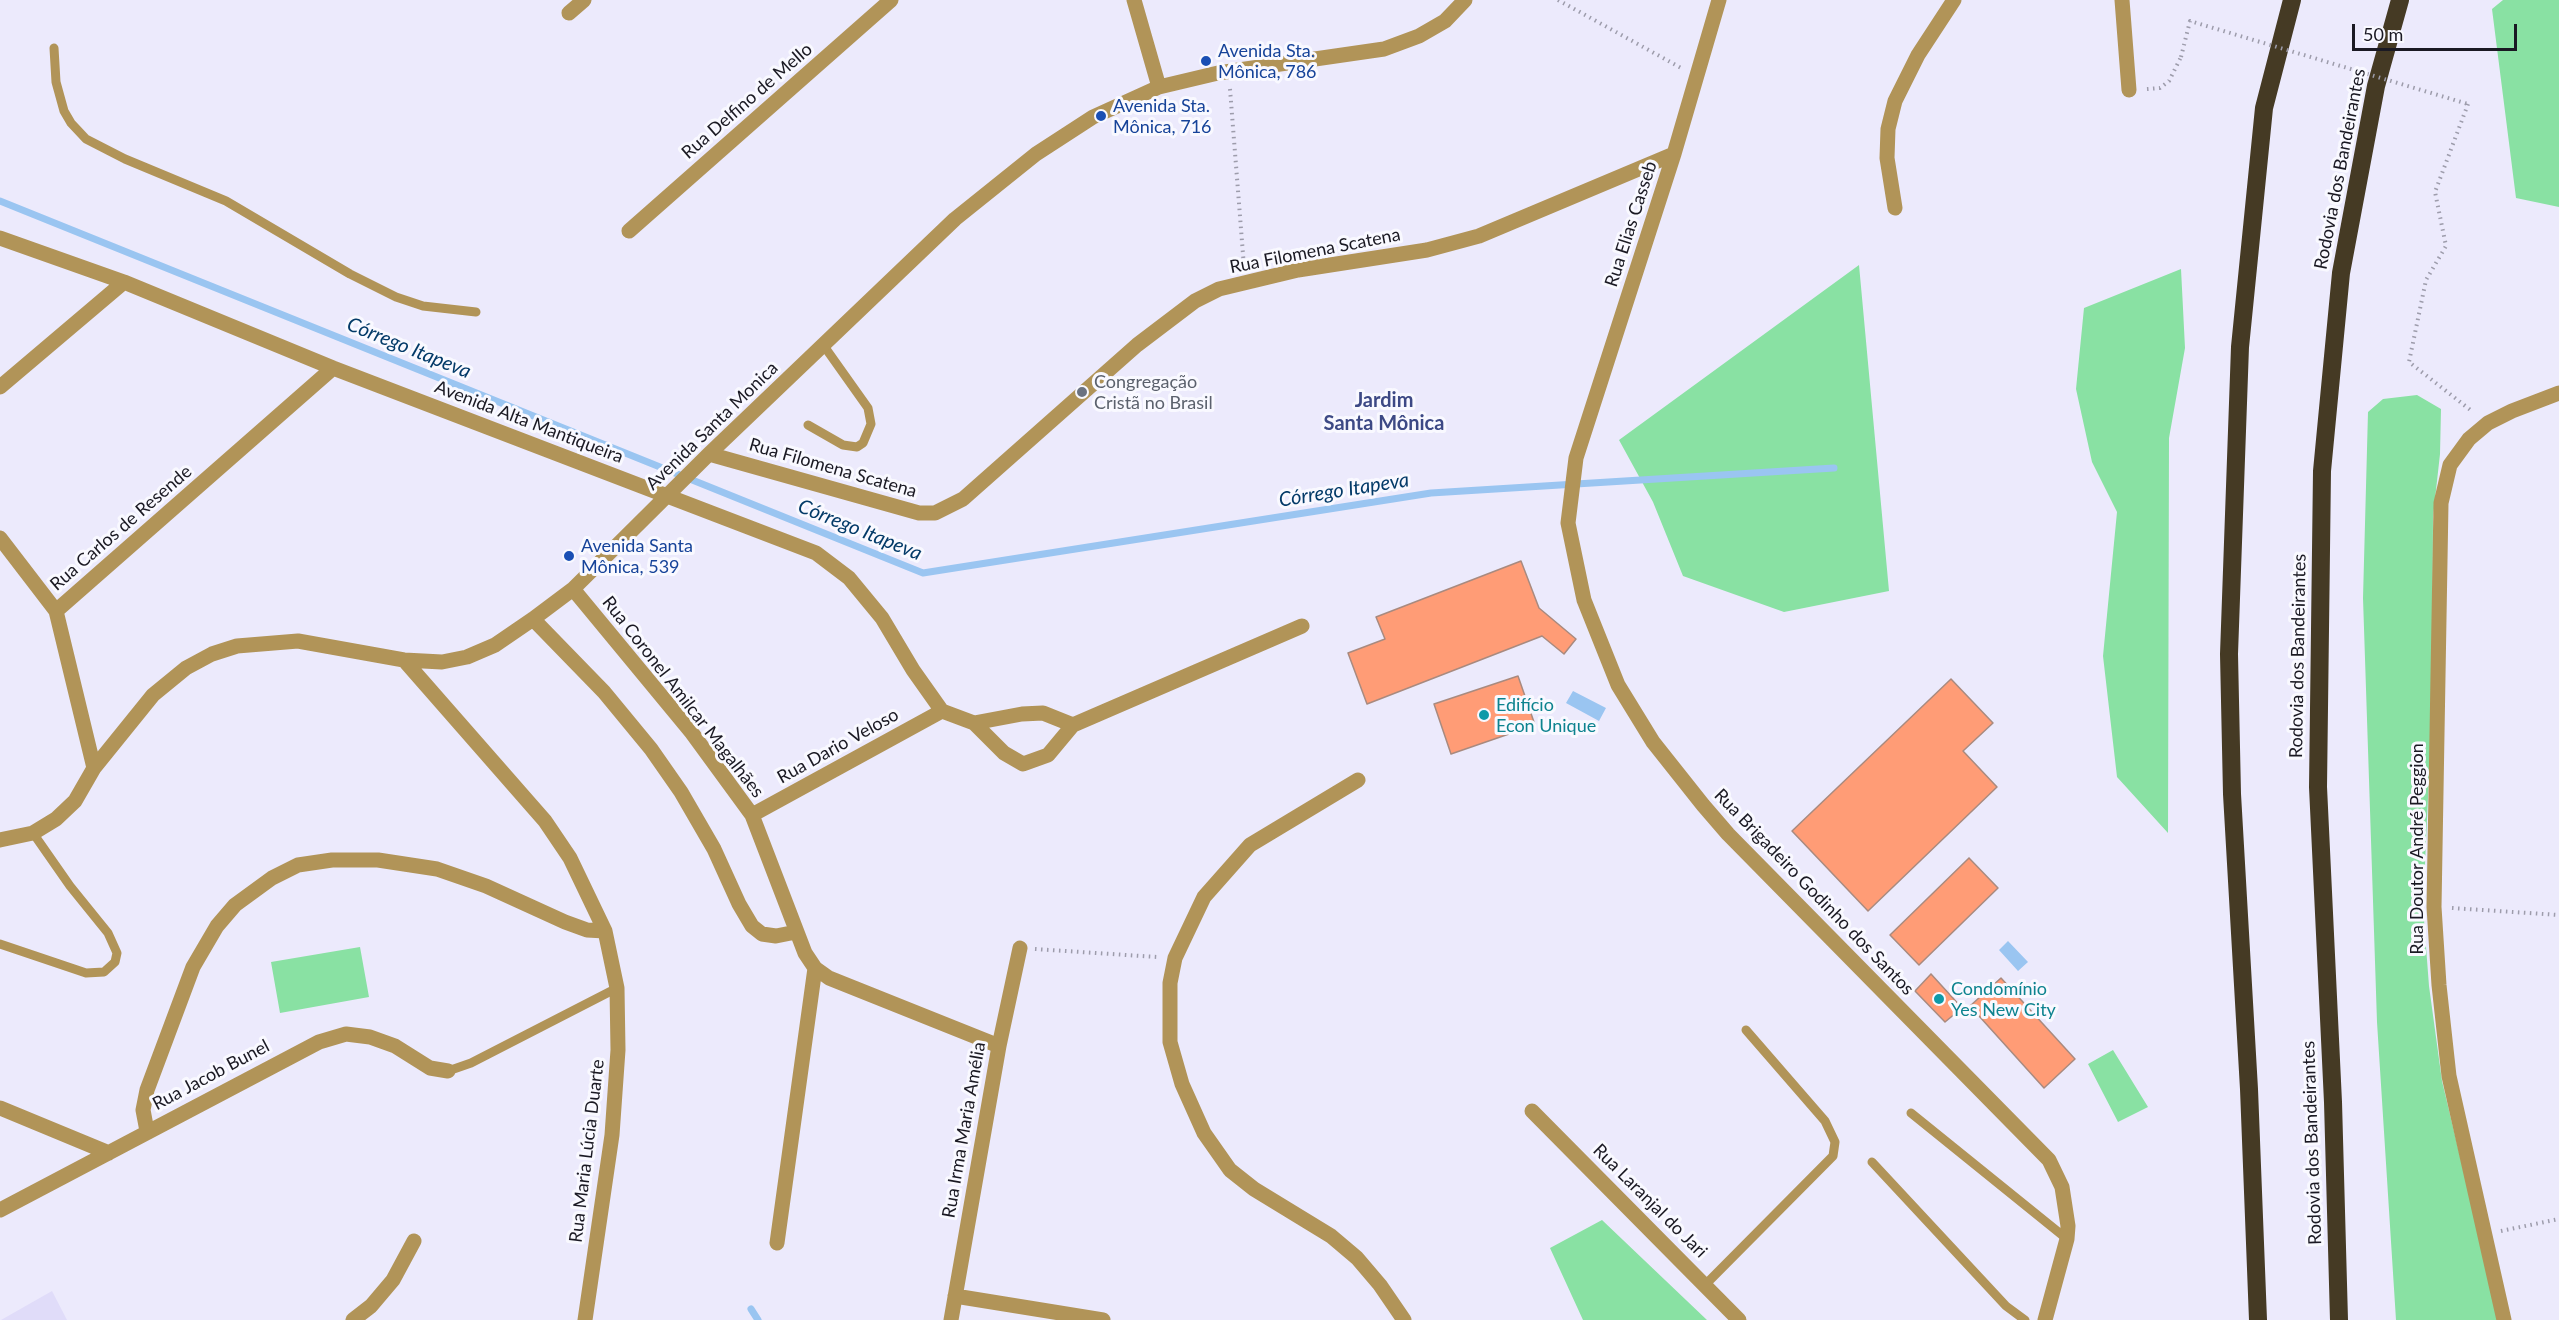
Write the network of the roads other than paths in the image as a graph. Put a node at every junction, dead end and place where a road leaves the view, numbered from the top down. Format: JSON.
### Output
{"nodes":[{"id":1,"x":584,"y":0,"type":"edge"},
{"id":2,"x":891,"y":0,"type":"edge"},
{"id":3,"x":1134,"y":0,"type":"edge"},
{"id":4,"x":1465,"y":0,"type":"edge"},
{"id":5,"x":1719,"y":0,"type":"edge"},
{"id":6,"x":1954,"y":0,"type":"edge"},
{"id":7,"x":2122,"y":0,"type":"edge"},
{"id":8,"x":2292,"y":0,"type":"edge"},
{"id":9,"x":2400,"y":0,"type":"edge"},
{"id":10,"x":569,"y":13,"type":"dead end"},
{"id":11,"x":54,"y":48,"type":"dead end"},
{"id":12,"x":1159,"y":87,"type":"junction"},
{"id":13,"x":2129,"y":90,"type":"road end"},
{"id":14,"x":1674,"y":154,"type":"junction"},
{"id":15,"x":1895,"y":208,"type":"dead end"},
{"id":16,"x":628,"y":231,"type":"dead end"},
{"id":17,"x":0,"y":238,"type":"edge"},
{"id":18,"x":124,"y":282,"type":"junction"},
{"id":19,"x":476,"y":312,"type":"dead end"},
{"id":20,"x":824,"y":346,"type":"junction"},
{"id":21,"x":333,"y":368,"type":"junction"},
{"id":22,"x":0,"y":387,"type":"edge"},
{"id":23,"x":2559,"y":393,"type":"edge"},
{"id":24,"x":807,"y":425,"type":"dead end"},
{"id":25,"x":709,"y":454,"type":"junction"},
{"id":26,"x":1576,"y":463,"type":"joint"},
{"id":27,"x":670,"y":492,"type":"junction"},
{"id":28,"x":0,"y":538,"type":"edge"},
{"id":29,"x":573,"y":589,"type":"junction"},
{"id":30,"x":56,"y":610,"type":"junction"},
{"id":31,"x":533,"y":619,"type":"junction"},
{"id":32,"x":1302,"y":626,"type":"dead end"},
{"id":33,"x":404,"y":660,"type":"junction"},
{"id":34,"x":942,"y":711,"type":"junction"},
{"id":35,"x":974,"y":723,"type":"junction"},
{"id":36,"x":1073,"y":724,"type":"junction"},
{"id":37,"x":94,"y":768,"type":"junction"},
{"id":38,"x":1358,"y":780,"type":"dead end"},
{"id":39,"x":752,"y":815,"type":"junction"},
{"id":40,"x":33,"y":833,"type":"junction"},
{"id":41,"x":0,"y":840,"type":"edge"},
{"id":42,"x":604,"y":932,"type":"junction"},
{"id":43,"x":796,"y":932,"type":"junction"},
{"id":44,"x":0,"y":944,"type":"edge"},
{"id":45,"x":1020,"y":948,"type":"road end"},
{"id":46,"x":815,"y":968,"type":"junction"},
{"id":47,"x":617,"y":988,"type":"junction"},
{"id":48,"x":1746,"y":1030,"type":"dead end"},
{"id":49,"x":999,"y":1046,"type":"junction"},
{"id":50,"x":448,"y":1071,"type":"joint"},
{"id":51,"x":0,"y":1108,"type":"edge"},
{"id":52,"x":1532,"y":1111,"type":"dead end"},
{"id":53,"x":1911,"y":1113,"type":"dead end"},
{"id":54,"x":147,"y":1131,"type":"junction"},
{"id":55,"x":109,"y":1152,"type":"junction"},
{"id":56,"x":1872,"y":1162,"type":"dead end"},
{"id":57,"x":0,"y":1210,"type":"edge"},
{"id":58,"x":2067,"y":1239,"type":"junction"},
{"id":59,"x":414,"y":1241,"type":"dead end"},
{"id":60,"x":777,"y":1243,"type":"dead end"},
{"id":61,"x":1705,"y":1285,"type":"junction"},
{"id":62,"x":955,"y":1296,"type":"junction"},
{"id":63,"x":353,"y":1320,"type":"edge"},
{"id":64,"x":585,"y":1320,"type":"edge"},
{"id":65,"x":951,"y":1320,"type":"edge"},
{"id":66,"x":1103,"y":1320,"type":"edge"},
{"id":67,"x":1404,"y":1320,"type":"edge"},
{"id":68,"x":1739,"y":1320,"type":"edge"},
{"id":69,"x":2025,"y":1320,"type":"edge"},
{"id":70,"x":2045,"y":1320,"type":"edge"},
{"id":71,"x":2258,"y":1320,"type":"edge"},
{"id":72,"x":2339,"y":1320,"type":"edge"},
{"id":73,"x":2504,"y":1320,"type":"edge"}],
"edges":[{"from":1,"to":10,"type":"street"},
{"from":2,"to":16,"type":"street","name":"Rua Delfino de Mello"},
{"from":3,"to":12,"type":"street"},
{"from":4,"to":12,"type":"street","name":"Avenida Santa Monica"},
{"from":5,"to":14,"type":"street","name":"Rua Elias Casseb"},
{"from":6,"to":15,"type":"street"},
{"from":7,"to":13,"type":"street"},
{"from":8,"to":71,"type":"highway"},
{"from":9,"to":72,"type":"highway","name":"Rodovia dos Bandeirantes"},
{"from":11,"to":19,"type":"lane"},
{"from":12,"to":20,"type":"street","name":"Avenida Santa Monica"},
{"from":14,"to":25,"type":"street","name":"Rua Filomena Scatena"},
{"from":14,"to":26,"type":"street","name":"Rua Elias Casseb"},
{"from":17,"to":18,"type":"street","name":"Avenida Alta Mantiqueira"},
{"from":18,"to":21,"type":"street","name":"Avenida Alta Mantiqueira"},
{"from":18,"to":22,"type":"street"},
{"from":20,"to":24,"type":"lane"},
{"from":20,"to":25,"type":"street","name":"Avenida Santa Monica"},
{"from":21,"to":27,"type":"street","name":"Avenida Alta Mantiqueira"},
{"from":21,"to":30,"type":"street","name":"Rua Carlos de Resende"},
{"from":23,"to":73,"type":"street","name":"Rua Doutor André Peggion"},
{"from":25,"to":27,"type":"street","name":"Avenida Santa Monica"},
{"from":26,"to":58,"type":"street","name":"Rua Brigadeiro Godinho dos Santos"},
{"from":27,"to":29,"type":"street","name":"Avenida Santa Monica"},
{"from":27,"to":34,"type":"street","name":"Avenida Alta Mantiqueira"},
{"from":28,"to":30,"type":"street"},
{"from":29,"to":31,"type":"street","name":"Avenida Santa Monica"},
{"from":29,"to":39,"type":"street","name":"Rua Coronel Amilcar Magalhães"},
{"from":30,"to":37,"type":"street","name":"Rua Carlos de Resende"},
{"from":31,"to":33,"type":"street","name":"Avenida Santa Monica"},
{"from":31,"to":43,"type":"street"},
{"from":32,"to":36,"type":"street"},
{"from":33,"to":37,"type":"street","name":"Avenida Santa Monica"},
{"from":33,"to":42,"type":"street","name":"Rua Maria Lúcia Duarte"},
{"from":34,"to":35,"type":"street"},
{"from":34,"to":39,"type":"street","name":"Rua Dario Veloso"},
{"from":35,"to":36,"type":"street"},
{"from":35,"to":36,"type":"street"},
{"from":37,"to":40,"type":"street","name":"Avenida Santa Monica"},
{"from":38,"to":67,"type":"street"},
{"from":39,"to":43,"type":"street","name":"Rua Coronel Amilcar Magalhães"},
{"from":40,"to":41,"type":"street","name":"Avenida Santa Monica"},
{"from":40,"to":44,"type":"lane"},
{"from":42,"to":47,"type":"street","name":"Rua Maria Lúcia Duarte"},
{"from":42,"to":54,"type":"street"},
{"from":43,"to":46,"type":"street","name":"Rua Coronel Amilcar Magalhães"},
{"from":45,"to":49,"type":"street","name":"Rua Irma Maria Amélia"},
{"from":46,"to":49,"type":"street"},
{"from":46,"to":60,"type":"street"},
{"from":47,"to":50,"type":"lane"},
{"from":47,"to":64,"type":"street","name":"Rua Maria Lúcia Duarte"},
{"from":48,"to":61,"type":"lane"},
{"from":49,"to":62,"type":"street","name":"Rua Irma Maria Amélia"},
{"from":50,"to":54,"type":"street","name":"Rua Jacob Bunel"},
{"from":51,"to":55,"type":"street"},
{"from":52,"to":61,"type":"street","name":"Rua Laranjal do Jari"},
{"from":53,"to":58,"type":"lane"},
{"from":54,"to":55,"type":"street","name":"Rua Jacob Bunel"},
{"from":55,"to":57,"type":"street","name":"Rua Jacob Bunel"},
{"from":56,"to":69,"type":"lane"},
{"from":58,"to":70,"type":"street","name":"Rua Brigadeiro Godinho dos Santos"},
{"from":59,"to":63,"type":"street"},
{"from":61,"to":68,"type":"street","name":"Rua Laranjal do Jari"},
{"from":62,"to":65,"type":"street","name":"Rua Irma Maria Amélia"},
{"from":62,"to":66,"type":"street"}]}
